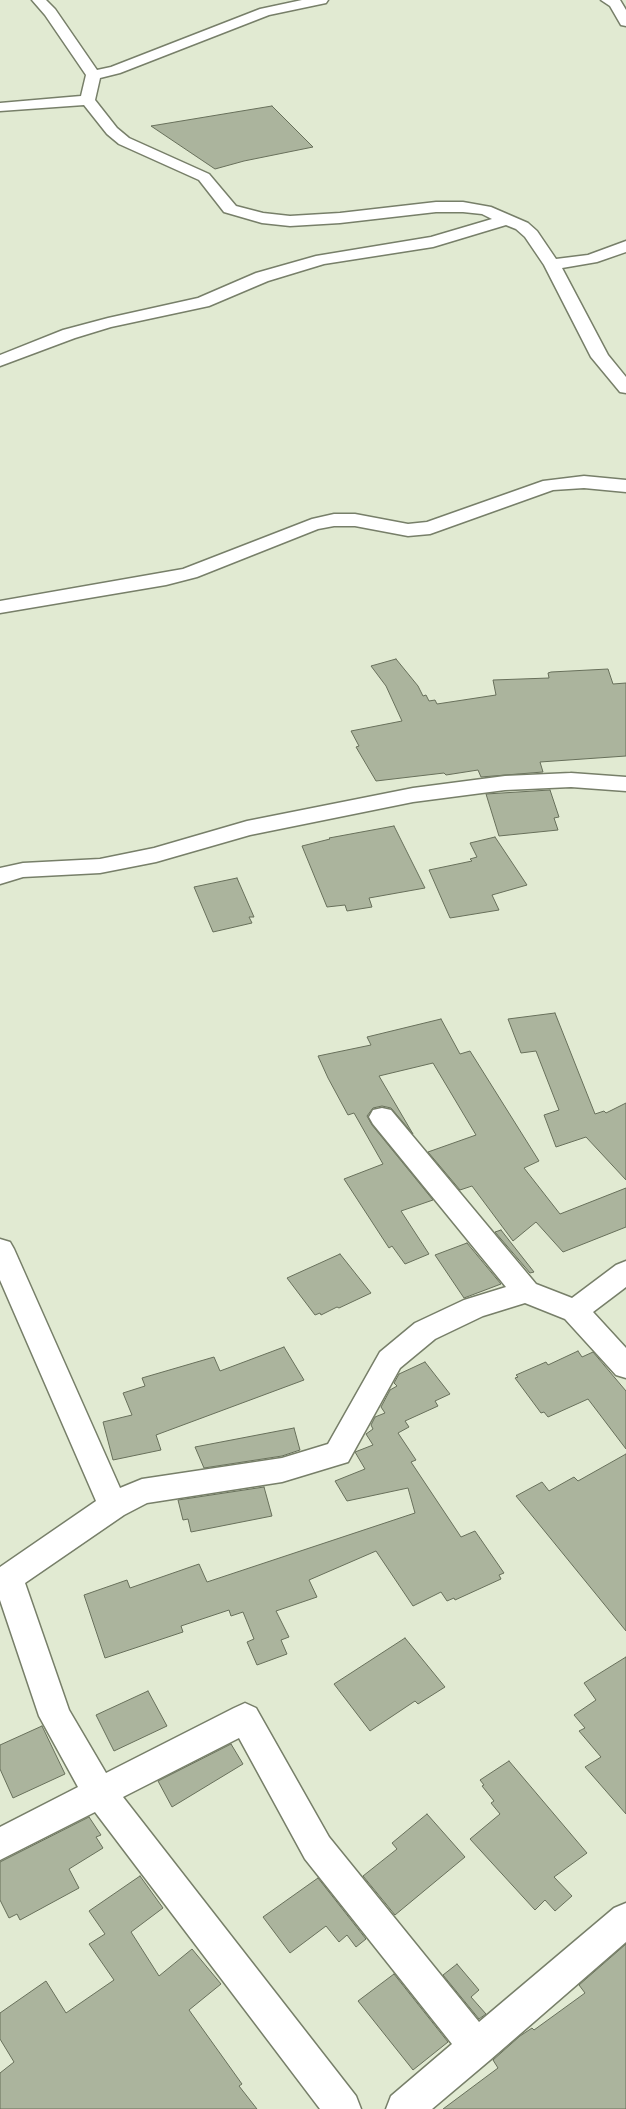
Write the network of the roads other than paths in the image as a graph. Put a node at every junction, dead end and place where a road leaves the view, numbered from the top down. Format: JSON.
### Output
{"nodes":[{"id":1,"x":40,"y":0,"type":"edge"},
{"id":2,"x":321,"y":0,"type":"edge"},
{"id":3,"x":608,"y":0,"type":"edge"},
{"id":4,"x":626,"y":22,"type":"edge"},
{"id":5,"x":93,"y":75,"type":"junction"},
{"id":6,"x":88,"y":100,"type":"junction"},
{"id":7,"x":0,"y":106,"type":"edge"},
{"id":8,"x":509,"y":219,"type":"junction"},
{"id":9,"x":626,"y":246,"type":"edge"},
{"id":10,"x":552,"y":265,"type":"junction"},
{"id":11,"x":0,"y":361,"type":"edge"},
{"id":12,"x":626,"y":388,"type":"edge"},
{"id":13,"x":626,"y":486,"type":"edge"},
{"id":14,"x":0,"y":607,"type":"edge"},
{"id":15,"x":626,"y":784,"type":"edge"},
{"id":16,"x":0,"y":876,"type":"edge"},
{"id":17,"x":382,"y":1117,"type":"dead end"},
{"id":18,"x":0,"y":1249,"type":"edge"},
{"id":19,"x":626,"y":1272,"type":"edge"},
{"id":20,"x":526,"y":1292,"type":"junction"},
{"id":21,"x":575,"y":1311,"type":"junction"},
{"id":22,"x":626,"y":1367,"type":"edge"},
{"id":23,"x":113,"y":1506,"type":"junction"},
{"id":24,"x":99,"y":1792,"type":"junction"},
{"id":25,"x":0,"y":1844,"type":"edge"},
{"id":26,"x":626,"y":1920,"type":"edge"},
{"id":27,"x":477,"y":2047,"type":"junction"},
{"id":28,"x":343,"y":2109,"type":"edge"},
{"id":29,"x":404,"y":2109,"type":"edge"}],
"edges":[{"from":1,"to":5,"type":"street"},
{"from":2,"to":5,"type":"street"},
{"from":3,"to":4,"type":"street"},
{"from":5,"to":6,"type":"street"},
{"from":6,"to":7,"type":"street"},
{"from":6,"to":8,"type":"street"},
{"from":8,"to":10,"type":"street"},
{"from":8,"to":11,"type":"street"},
{"from":9,"to":10,"type":"street"},
{"from":10,"to":12,"type":"street"},
{"from":13,"to":14,"type":"street"},
{"from":15,"to":16,"type":"street"},
{"from":17,"to":20,"type":"street"},
{"from":18,"to":23,"type":"street"},
{"from":19,"to":21,"type":"street"},
{"from":20,"to":21,"type":"street"},
{"from":20,"to":23,"type":"street"},
{"from":21,"to":22,"type":"street"},
{"from":23,"to":24,"type":"street"},
{"from":24,"to":25,"type":"street"},
{"from":24,"to":27,"type":"street"},
{"from":24,"to":28,"type":"street"},
{"from":26,"to":27,"type":"street"},
{"from":27,"to":29,"type":"street"}]}
